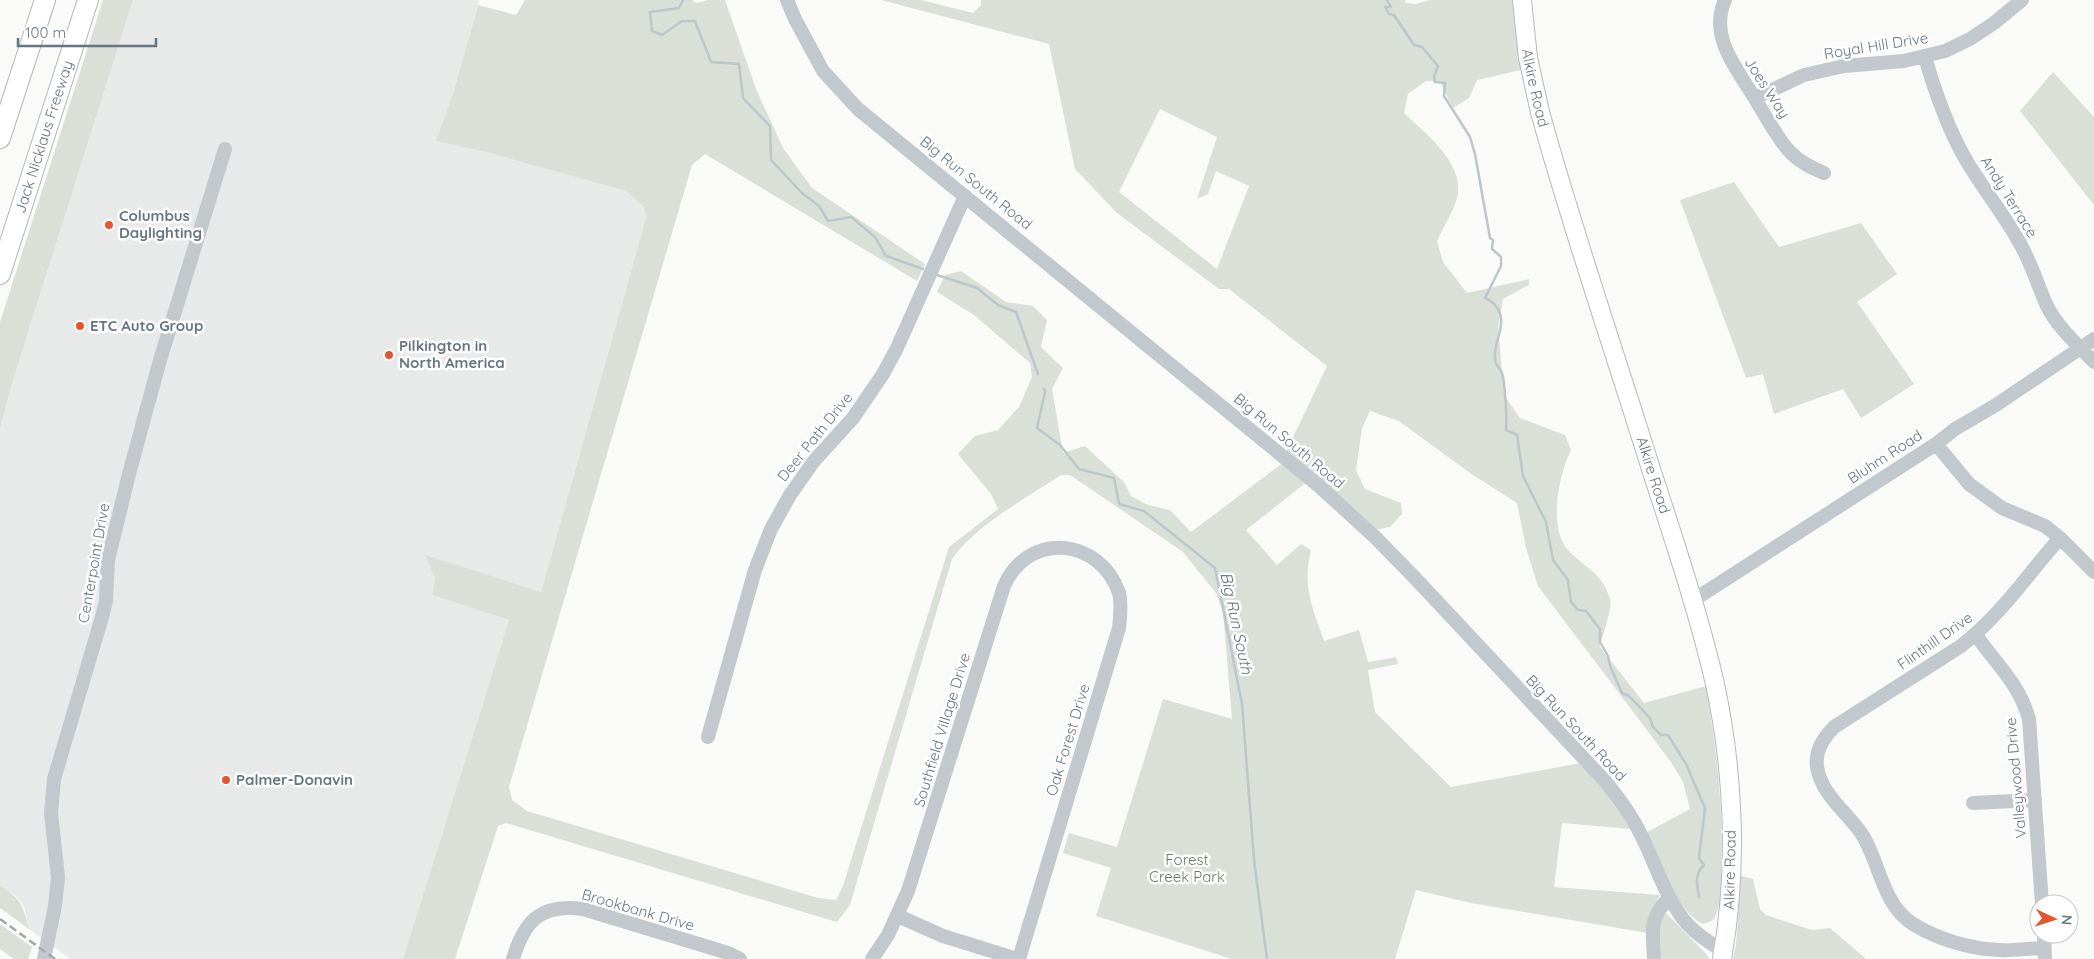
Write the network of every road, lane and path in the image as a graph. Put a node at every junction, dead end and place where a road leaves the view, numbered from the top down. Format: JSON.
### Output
{"nodes":[{"id":1,"x":45,"y":0,"type":"edge"},
{"id":2,"x":88,"y":0,"type":"edge"},
{"id":3,"x":787,"y":0,"type":"edge"},
{"id":4,"x":1522,"y":0,"type":"edge"},
{"id":5,"x":1725,"y":0,"type":"edge"},
{"id":6,"x":2022,"y":0,"type":"edge"},
{"id":7,"x":1925,"y":57,"type":"junction"},
{"id":8,"x":1755,"y":98,"type":"junction"},
{"id":9,"x":0,"y":138,"type":"edge"},
{"id":10,"x":225,"y":149,"type":"dead end"},
{"id":11,"x":1824,"y":173,"type":"dead end"},
{"id":12,"x":965,"y":196,"type":"junction"},
{"id":13,"x":0,"y":274,"type":"edge"},
{"id":14,"x":2094,"y":339,"type":"edge"},
{"id":15,"x":2080,"y":348,"type":"junction"},
{"id":16,"x":2094,"y":362,"type":"edge"},
{"id":17,"x":1936,"y":444,"type":"junction"},
{"id":18,"x":2060,"y":538,"type":"junction"},
{"id":19,"x":1072,"y":550,"type":"joint"},
{"id":20,"x":2094,"y":572,"type":"edge"},
{"id":21,"x":1692,"y":601,"type":"junction"},
{"id":22,"x":1976,"y":635,"type":"junction"},
{"id":23,"x":708,"y":737,"type":"dead end"},
{"id":24,"x":2035,"y":800,"type":"junction"},
{"id":25,"x":1973,"y":804,"type":"dead end"},
{"id":26,"x":2041,"y":894,"type":"edge"},
{"id":27,"x":1669,"y":898,"type":"junction"},
{"id":28,"x":898,"y":916,"type":"junction"},
{"id":29,"x":2044,"y":947,"type":"edge"},
{"id":30,"x":1722,"y":955,"type":"edge"},
{"id":31,"x":44,"y":959,"type":"edge"},
{"id":32,"x":513,"y":959,"type":"edge"},
{"id":33,"x":740,"y":959,"type":"edge"},
{"id":34,"x":872,"y":959,"type":"edge"},
{"id":35,"x":1018,"y":959,"type":"edge"},
{"id":36,"x":1654,"y":959,"type":"edge"}],
"edges":[{"from":1,"to":9,"type":"highway"},
{"from":2,"to":13,"type":"highway","name":"Jack Nicklaus Freeway"},
{"from":3,"to":12,"type":"street","name":"Big Run South Road"},
{"from":4,"to":21,"type":"main road","name":"Alkire Road"},
{"from":5,"to":8,"type":"street","name":"Joes Way"},
{"from":6,"to":7,"type":"street","name":"Royal Hill Drive"},
{"from":7,"to":8,"type":"street","name":"Royal Hill Drive"},
{"from":7,"to":15,"type":"street","name":"Andy Terrace"},
{"from":8,"to":11,"type":"street","name":"Joes Way"},
{"from":10,"to":31,"type":"street","name":"Centerpoint Drive"},
{"from":12,"to":23,"type":"street","name":"Deer Path Drive"},
{"from":12,"to":27,"type":"street","name":"Big Run South Road"},
{"from":14,"to":15,"type":"street","name":"Bluhm Road"},
{"from":15,"to":16,"type":"street","name":"Andy Terrace"},
{"from":15,"to":17,"type":"street","name":"Bluhm Road"},
{"from":17,"to":18,"type":"street"},
{"from":17,"to":21,"type":"street","name":"Bluhm Road"},
{"from":18,"to":20,"type":"street"},
{"from":18,"to":22,"type":"street","name":"Flinthill Drive"},
{"from":19,"to":28,"type":"street","name":"Southfield Village Drive"},
{"from":19,"to":35,"type":"street","name":"Oak Forest Drive"},
{"from":21,"to":30,"type":"main road","name":"Alkire Road"},
{"from":22,"to":24,"type":"street","name":"Valleywood Drive"},
{"from":22,"to":29,"type":"street","name":"Flinthill Drive"},
{"from":24,"to":25,"type":"street"},
{"from":24,"to":26,"type":"street","name":"Valleywood Drive"},
{"from":27,"to":30,"type":"street","name":"Big Run South Road"},
{"from":27,"to":36,"type":"street"},
{"from":28,"to":34,"type":"street","name":"Southfield Village Drive"},
{"from":28,"to":35,"type":"street"},
{"from":32,"to":33,"type":"street","name":"Brookbank Drive"}]}
